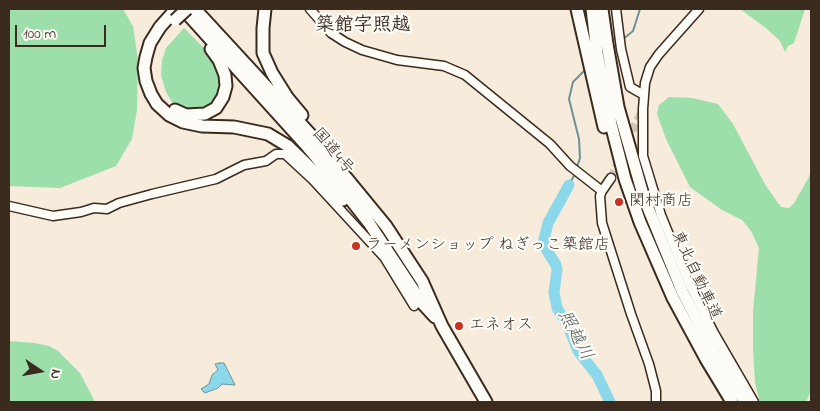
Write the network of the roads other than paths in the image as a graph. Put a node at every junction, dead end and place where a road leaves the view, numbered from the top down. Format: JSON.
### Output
{"nodes":[{"id":1,"x":265,"y":9,"type":"edge"},
{"id":2,"x":310,"y":9,"type":"edge"},
{"id":3,"x":577,"y":9,"type":"edge"},
{"id":4,"x":592,"y":9,"type":"edge"},
{"id":5,"x":602,"y":9,"type":"edge"},
{"id":6,"x":616,"y":9,"type":"edge"},
{"id":7,"x":699,"y":9,"type":"edge"},
{"id":8,"x":189,"y":11,"type":"edge"},
{"id":9,"x":173,"y":15,"type":"edge"},
{"id":10,"x":592,"y":55,"type":"junction"},
{"id":11,"x":644,"y":95,"type":"junction"},
{"id":12,"x":611,"y":178,"type":"tunnel mouth"},
{"id":13,"x":602,"y":191,"type":"junction"},
{"id":14,"x":9,"y":206,"type":"edge"},
{"id":15,"x":369,"y":223,"type":"junction"},
{"id":16,"x":386,"y":226,"type":"junction"},
{"id":17,"x":397,"y":261,"type":"junction"},
{"id":18,"x":414,"y":306,"type":"dead end"},
{"id":19,"x":486,"y":402,"type":"edge"},
{"id":20,"x":656,"y":402,"type":"edge"},
{"id":21,"x":732,"y":402,"type":"edge"},
{"id":22,"x":745,"y":402,"type":"edge"},
{"id":23,"x":754,"y":402,"type":"edge"}],
"edges":[{"from":1,"to":16,"type":"highway"},
{"from":2,"to":13,"type":"street"},
{"from":3,"to":10,"type":"highway"},
{"from":4,"to":10,"type":"highway"},
{"from":5,"to":22,"type":"highway","name":"東北自動車道"},
{"from":6,"to":11,"type":"street"},
{"from":7,"to":11,"type":"street"},
{"from":8,"to":9,"type":"highway","bridge":true},
{"from":8,"to":9,"type":"highway"},
{"from":8,"to":15,"type":"highway","name":"国道4号"},
{"from":8,"to":16,"type":"highway","name":"国道4号"},
{"from":9,"to":15,"type":"highway"},
{"from":10,"to":21,"type":"highway","name":"東北自動車道"},
{"from":11,"to":23,"type":"street"},
{"from":12,"to":13,"type":"street"},
{"from":13,"to":20,"type":"street"},
{"from":14,"to":17,"type":"street"},
{"from":15,"to":17,"type":"highway","name":"国道4号"},
{"from":16,"to":17,"type":"highway","name":"国道4号"},
{"from":17,"to":18,"type":"street"},
{"from":17,"to":19,"type":"highway","name":"国道4号"}]}
